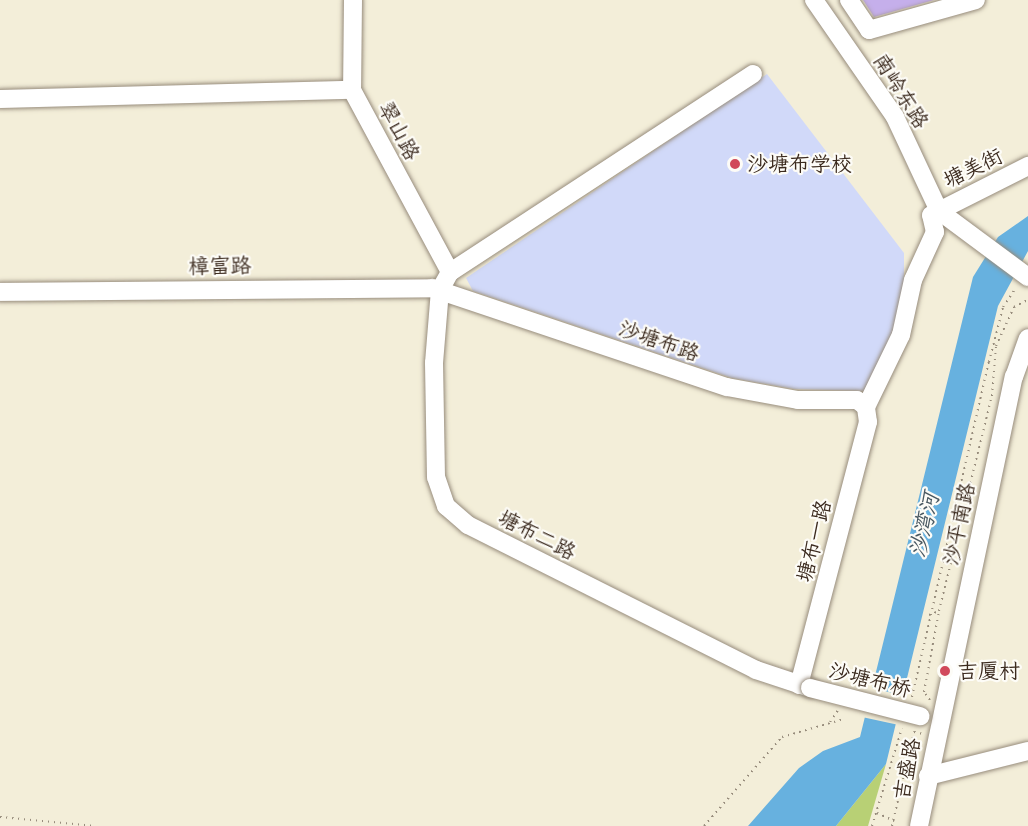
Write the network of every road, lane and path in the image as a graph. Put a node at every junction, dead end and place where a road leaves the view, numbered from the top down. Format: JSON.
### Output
{"nodes":[{"id":1,"x":352,"y":0,"type":"edge"},
{"id":2,"x":814,"y":0,"type":"edge"},
{"id":3,"x":849,"y":0,"type":"edge"},
{"id":4,"x":976,"y":0,"type":"edge"},
{"id":5,"x":869,"y":30,"type":"junction"},
{"id":6,"x":852,"y":55,"type":"junction"},
{"id":7,"x":753,"y":74,"type":"dead end"},
{"id":8,"x":352,"y":90,"type":"junction"},
{"id":9,"x":0,"y":99,"type":"edge"},
{"id":10,"x":1028,"y":166,"type":"edge"},
{"id":11,"x":939,"y":211,"type":"junction"},
{"id":12,"x":450,"y":272,"type":"junction"},
{"id":13,"x":1023,"y":281,"type":"edge"},
{"id":14,"x":440,"y":290,"type":"junction"},
{"id":15,"x":0,"y":292,"type":"edge"},
{"id":16,"x":1028,"y":300,"type":"edge"},
{"id":17,"x":1028,"y":338,"type":"edge"},
{"id":18,"x":867,"y":407,"type":"junction"},
{"id":19,"x":939,"y":611,"type":"junction"},
{"id":20,"x":929,"y":615,"type":"junction"},
{"id":21,"x":805,"y":686,"type":"junction"},
{"id":22,"x":924,"y":715,"type":"junction"},
{"id":23,"x":844,"y":720,"type":"dead end"},
{"id":24,"x":903,"y":724,"type":"dead end"},
{"id":25,"x":1028,"y":751,"type":"edge"},
{"id":26,"x":928,"y":776,"type":"junction"},
{"id":27,"x":876,"y":813,"type":"junction"},
{"id":28,"x":0,"y":817,"type":"edge"},
{"id":29,"x":894,"y":821,"type":"junction"},
{"id":30,"x":96,"y":826,"type":"edge"},
{"id":31,"x":704,"y":826,"type":"edge"},
{"id":32,"x":872,"y":826,"type":"edge"},
{"id":33,"x":892,"y":826,"type":"edge"},
{"id":34,"x":919,"y":826,"type":"edge"}],
"edges":[{"from":1,"to":8,"type":"street","name":"翠山路"},
{"from":2,"to":6,"type":"street","name":"南岭东路"},
{"from":3,"to":5,"type":"street"},
{"from":4,"to":5,"type":"street"},
{"from":5,"to":6,"type":"street"},
{"from":6,"to":11,"type":"street","name":"南岭东路"},
{"from":7,"to":12,"type":"street"},
{"from":8,"to":9,"type":"street"},
{"from":8,"to":12,"type":"street","name":"翠山路"},
{"from":10,"to":11,"type":"street","name":"塘美街"},
{"from":11,"to":13,"type":"street"},
{"from":11,"to":18,"type":"street"},
{"from":12,"to":14,"type":"street"},
{"from":13,"to":20,"type":"path"},
{"from":14,"to":15,"type":"street","name":"樟富路"},
{"from":14,"to":18,"type":"street","name":"沙塘布路"},
{"from":14,"to":21,"type":"street","name":"塘布二路"},
{"from":16,"to":19,"type":"path"},
{"from":17,"to":22,"type":"street","name":"沙平南路"},
{"from":18,"to":21,"type":"street","name":"塘布一路"},
{"from":19,"to":20,"type":"path"},
{"from":19,"to":22,"type":"path"},
{"from":20,"to":22,"type":"path"},
{"from":21,"to":22,"type":"street","name":"沙塘布桥","bridge":true},
{"from":22,"to":26,"type":"street","name":"吉盛路"},
{"from":22,"to":29,"type":"path"},
{"from":23,"to":31,"type":"path"},
{"from":24,"to":27,"type":"path"},
{"from":25,"to":26,"type":"street"},
{"from":26,"to":34,"type":"street","name":"吉盛路"},
{"from":27,"to":29,"type":"path"},
{"from":27,"to":32,"type":"path"},
{"from":28,"to":30,"type":"path"},
{"from":29,"to":33,"type":"path"}]}
